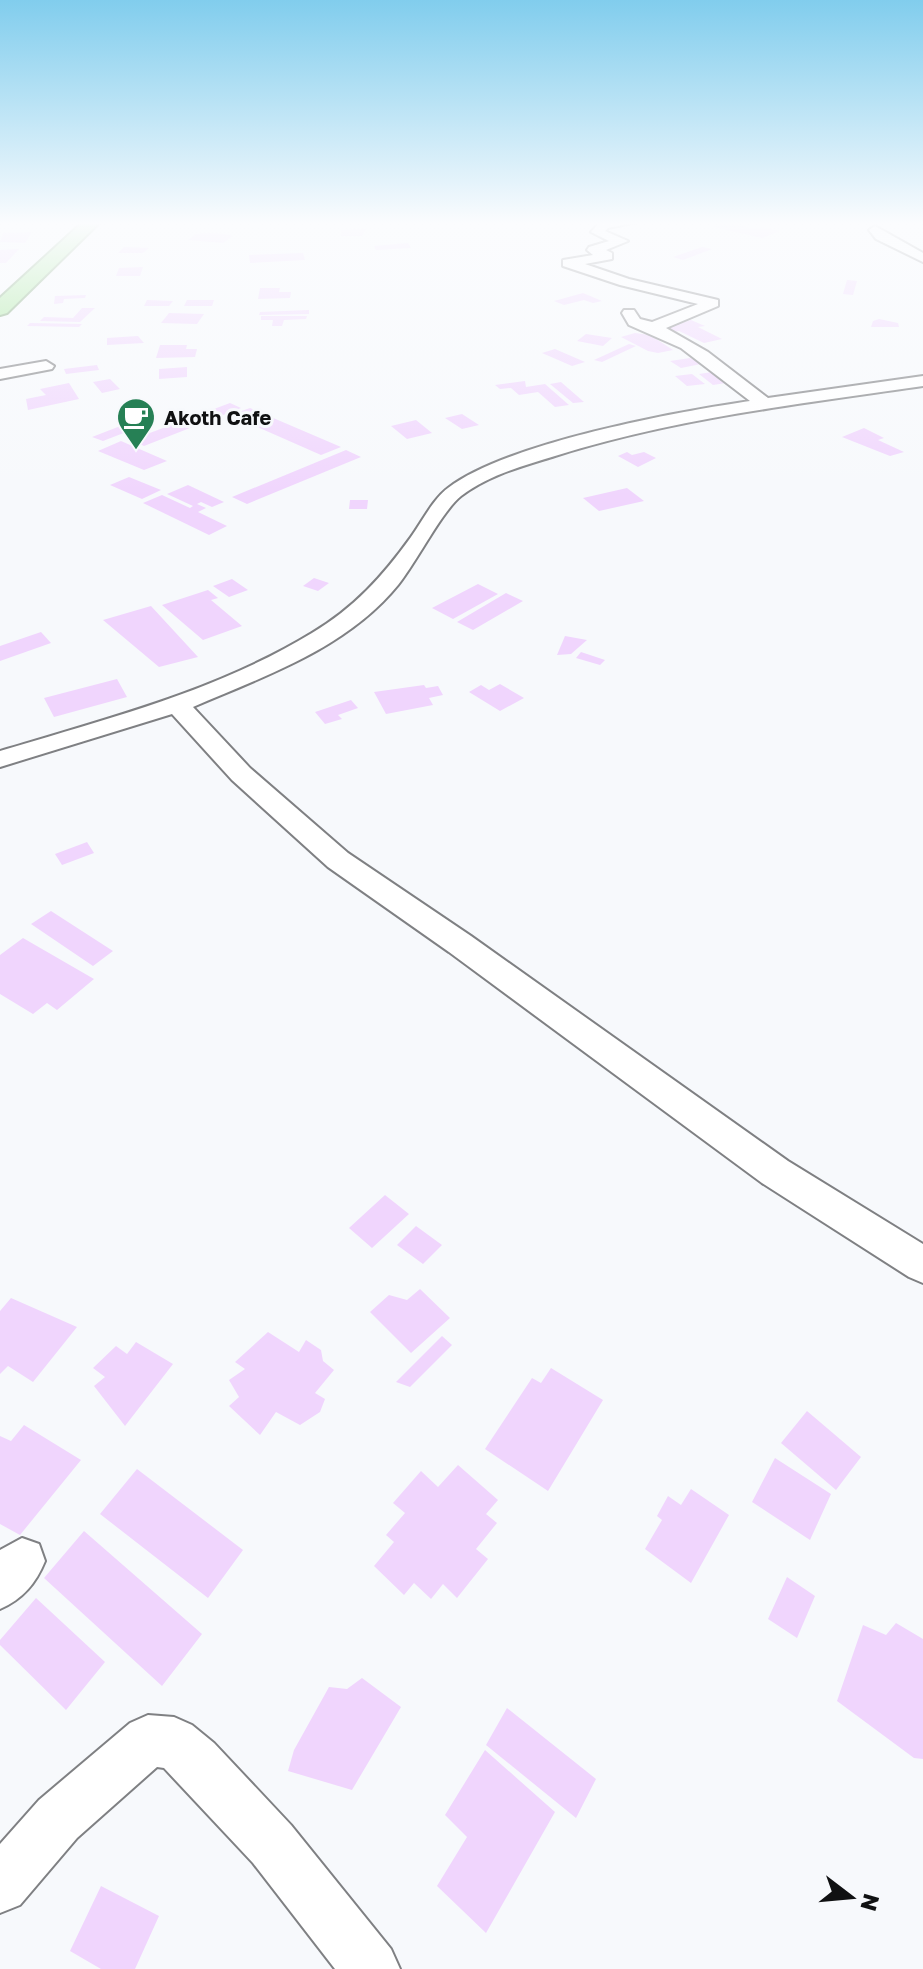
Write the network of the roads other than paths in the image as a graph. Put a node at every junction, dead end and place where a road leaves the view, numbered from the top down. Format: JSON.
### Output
{"nodes":[{"id":1,"x":629,"y":313,"type":"dead end"},
{"id":2,"x":689,"y":313,"type":"edge"},
{"id":3,"x":654,"y":327,"type":"junction"},
{"id":4,"x":46,"y":366,"type":"dead end"},
{"id":5,"x":0,"y":374,"type":"edge"},
{"id":6,"x":923,"y":381,"type":"edge"},
{"id":7,"x":763,"y":403,"type":"junction"},
{"id":8,"x":177,"y":705,"type":"junction"},
{"id":9,"x":0,"y":759,"type":"edge"},
{"id":10,"x":923,"y":1265,"type":"edge"},
{"id":11,"x":0,"y":1885,"type":"edge"},
{"id":12,"x":371,"y":1969,"type":"edge"}],
"edges":[{"from":1,"to":3,"type":"street"},
{"from":2,"to":3,"type":"street"},
{"from":3,"to":7,"type":"street"},
{"from":4,"to":5,"type":"street"},
{"from":6,"to":7,"type":"street"},
{"from":7,"to":8,"type":"street"},
{"from":8,"to":9,"type":"street"},
{"from":8,"to":10,"type":"street"},
{"from":11,"to":12,"type":"street"}]}
